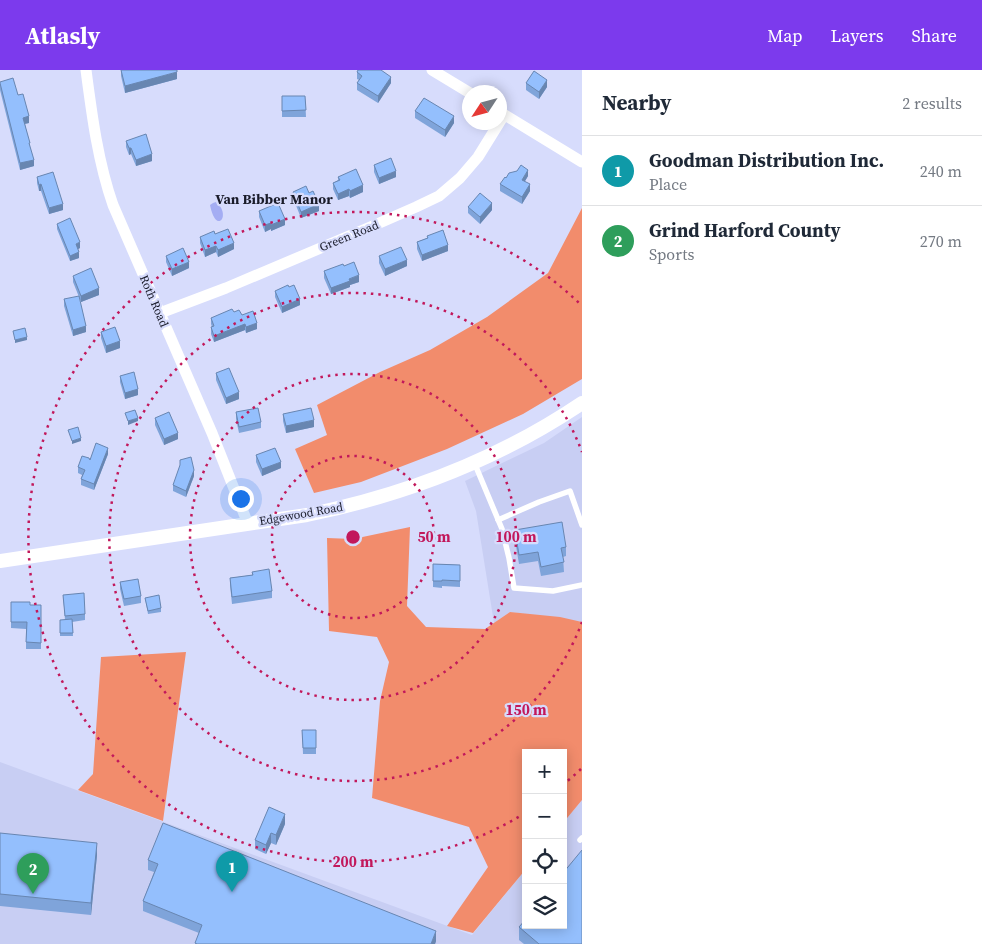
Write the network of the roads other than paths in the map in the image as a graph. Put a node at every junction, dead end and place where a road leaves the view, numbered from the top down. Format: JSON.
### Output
{"nodes":[{"id":1,"x":86,"y":70,"type":"edge"},
{"id":2,"x":432,"y":70,"type":"edge"},
{"id":3,"x":462,"y":88,"type":"edge"},
{"id":4,"x":507,"y":116,"type":"edge"},
{"id":5,"x":493,"y":130,"type":"edge"},
{"id":6,"x":582,"y":162,"type":"edge"},
{"id":7,"x":160,"y":313,"type":"junction"},
{"id":8,"x":582,"y":403,"type":"edge"},
{"id":9,"x":474,"y":462,"type":"junction"},
{"id":10,"x":498,"y":520,"type":"junction"},
{"id":11,"x":248,"y":524,"type":"junction"},
{"id":12,"x":582,"y":525,"type":"edge"},
{"id":13,"x":0,"y":561,"type":"edge"},
{"id":14,"x":582,"y":585,"type":"edge"}],
"edges":[{"from":1,"to":7,"type":"street","name":"Roth Road"},
{"from":2,"to":3,"type":"street"},
{"from":4,"to":6,"type":"street"},
{"from":5,"to":7,"type":"street","name":"Green Road"},
{"from":7,"to":11,"type":"street","name":"Roth Road"},
{"from":8,"to":9,"type":"street","name":"Edgewood Road"},
{"from":9,"to":10,"type":"lane"},
{"from":9,"to":11,"type":"street","name":"Edgewood Road"},
{"from":10,"to":12,"type":"lane"},
{"from":10,"to":14,"type":"lane"},
{"from":11,"to":13,"type":"street","name":"Edgewood Road"}]}
